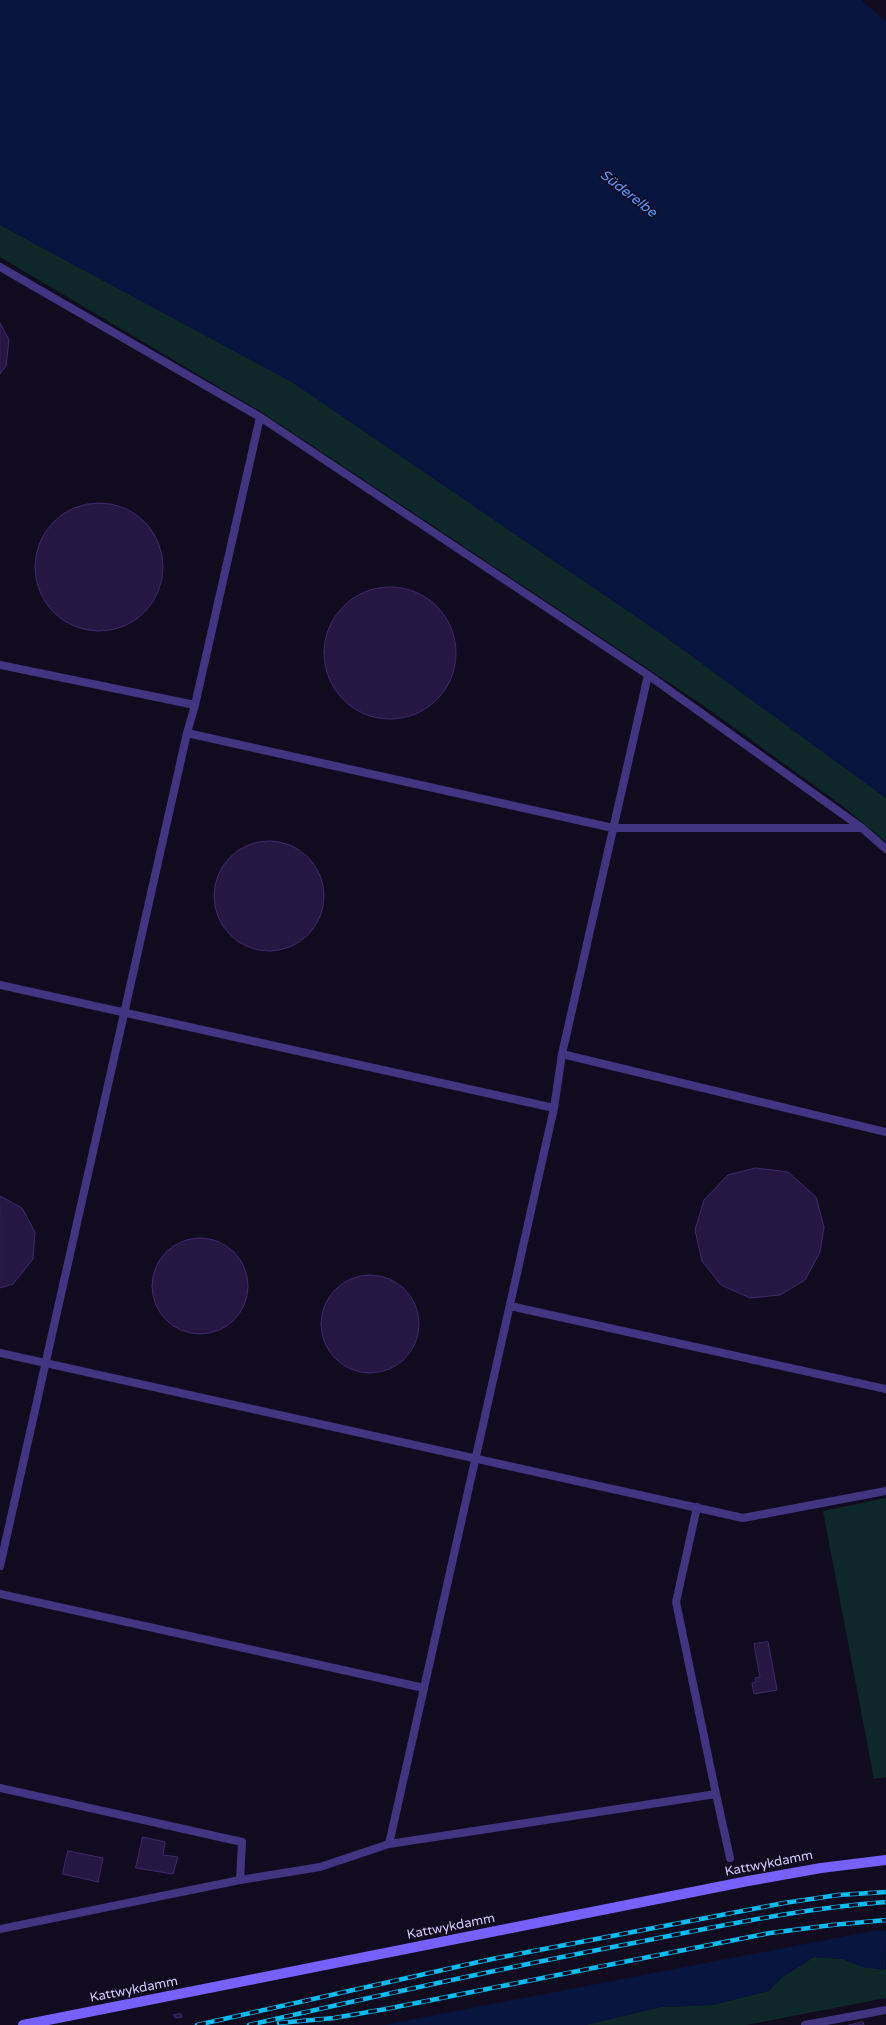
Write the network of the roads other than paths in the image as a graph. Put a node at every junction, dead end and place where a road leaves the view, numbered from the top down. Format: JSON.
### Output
{"nodes":[{"id":1,"x":0,"y":267,"type":"edge"},
{"id":2,"x":260,"y":417,"type":"junction"},
{"id":3,"x":0,"y":665,"type":"edge"},
{"id":4,"x":648,"y":675,"type":"junction"},
{"id":5,"x":195,"y":705,"type":"junction"},
{"id":6,"x":187,"y":733,"type":"junction"},
{"id":7,"x":613,"y":828,"type":"junction"},
{"id":8,"x":862,"y":828,"type":"junction"},
{"id":9,"x":886,"y":849,"type":"edge"},
{"id":10,"x":0,"y":985,"type":"edge"},
{"id":11,"x":124,"y":1012,"type":"junction"},
{"id":12,"x":562,"y":1054,"type":"junction"},
{"id":13,"x":554,"y":1108,"type":"junction"},
{"id":14,"x":886,"y":1132,"type":"edge"},
{"id":15,"x":510,"y":1306,"type":"junction"},
{"id":16,"x":0,"y":1353,"type":"edge"},
{"id":17,"x":46,"y":1363,"type":"junction"},
{"id":18,"x":886,"y":1388,"type":"edge"},
{"id":19,"x":476,"y":1458,"type":"junction"},
{"id":20,"x":886,"y":1491,"type":"edge"},
{"id":21,"x":697,"y":1507,"type":"junction"},
{"id":22,"x":0,"y":1566,"type":"edge"},
{"id":23,"x":0,"y":1594,"type":"edge"},
{"id":24,"x":424,"y":1688,"type":"junction"},
{"id":25,"x":0,"y":1788,"type":"edge"},
{"id":26,"x":716,"y":1794,"type":"junction"},
{"id":27,"x":389,"y":1844,"type":"junction"},
{"id":28,"x":730,"y":1858,"type":"dead end"},
{"id":29,"x":886,"y":1860,"type":"edge"},
{"id":30,"x":240,"y":1880,"type":"junction"},
{"id":31,"x":0,"y":1929,"type":"edge"},
{"id":32,"x":886,"y":2010,"type":"edge"},
{"id":33,"x":23,"y":2025,"type":"edge"},
{"id":34,"x":805,"y":2025,"type":"edge"}],
"edges":[{"from":1,"to":2,"type":"lane"},
{"from":2,"to":4,"type":"lane"},
{"from":2,"to":5,"type":"lane"},
{"from":3,"to":5,"type":"lane"},
{"from":4,"to":7,"type":"lane"},
{"from":4,"to":8,"type":"lane"},
{"from":5,"to":6,"type":"lane"},
{"from":6,"to":7,"type":"lane"},
{"from":6,"to":11,"type":"lane"},
{"from":7,"to":8,"type":"lane"},
{"from":7,"to":12,"type":"lane"},
{"from":8,"to":9,"type":"lane"},
{"from":10,"to":11,"type":"lane"},
{"from":11,"to":13,"type":"lane"},
{"from":11,"to":17,"type":"lane"},
{"from":12,"to":13,"type":"lane"},
{"from":12,"to":14,"type":"lane"},
{"from":13,"to":15,"type":"lane"},
{"from":15,"to":18,"type":"lane"},
{"from":15,"to":19,"type":"lane"},
{"from":16,"to":17,"type":"lane"},
{"from":17,"to":19,"type":"lane"},
{"from":17,"to":22,"type":"lane"},
{"from":19,"to":21,"type":"lane"},
{"from":19,"to":24,"type":"lane"},
{"from":20,"to":21,"type":"lane"},
{"from":21,"to":26,"type":"lane"},
{"from":23,"to":24,"type":"lane"},
{"from":24,"to":27,"type":"lane"},
{"from":25,"to":30,"type":"lane"},
{"from":26,"to":27,"type":"lane"},
{"from":26,"to":28,"type":"lane"},
{"from":27,"to":30,"type":"lane"},
{"from":29,"to":33,"type":"main road","name":"Kattwykdamm"},
{"from":30,"to":31,"type":"lane"},
{"from":32,"to":34,"type":"lane"}]}
